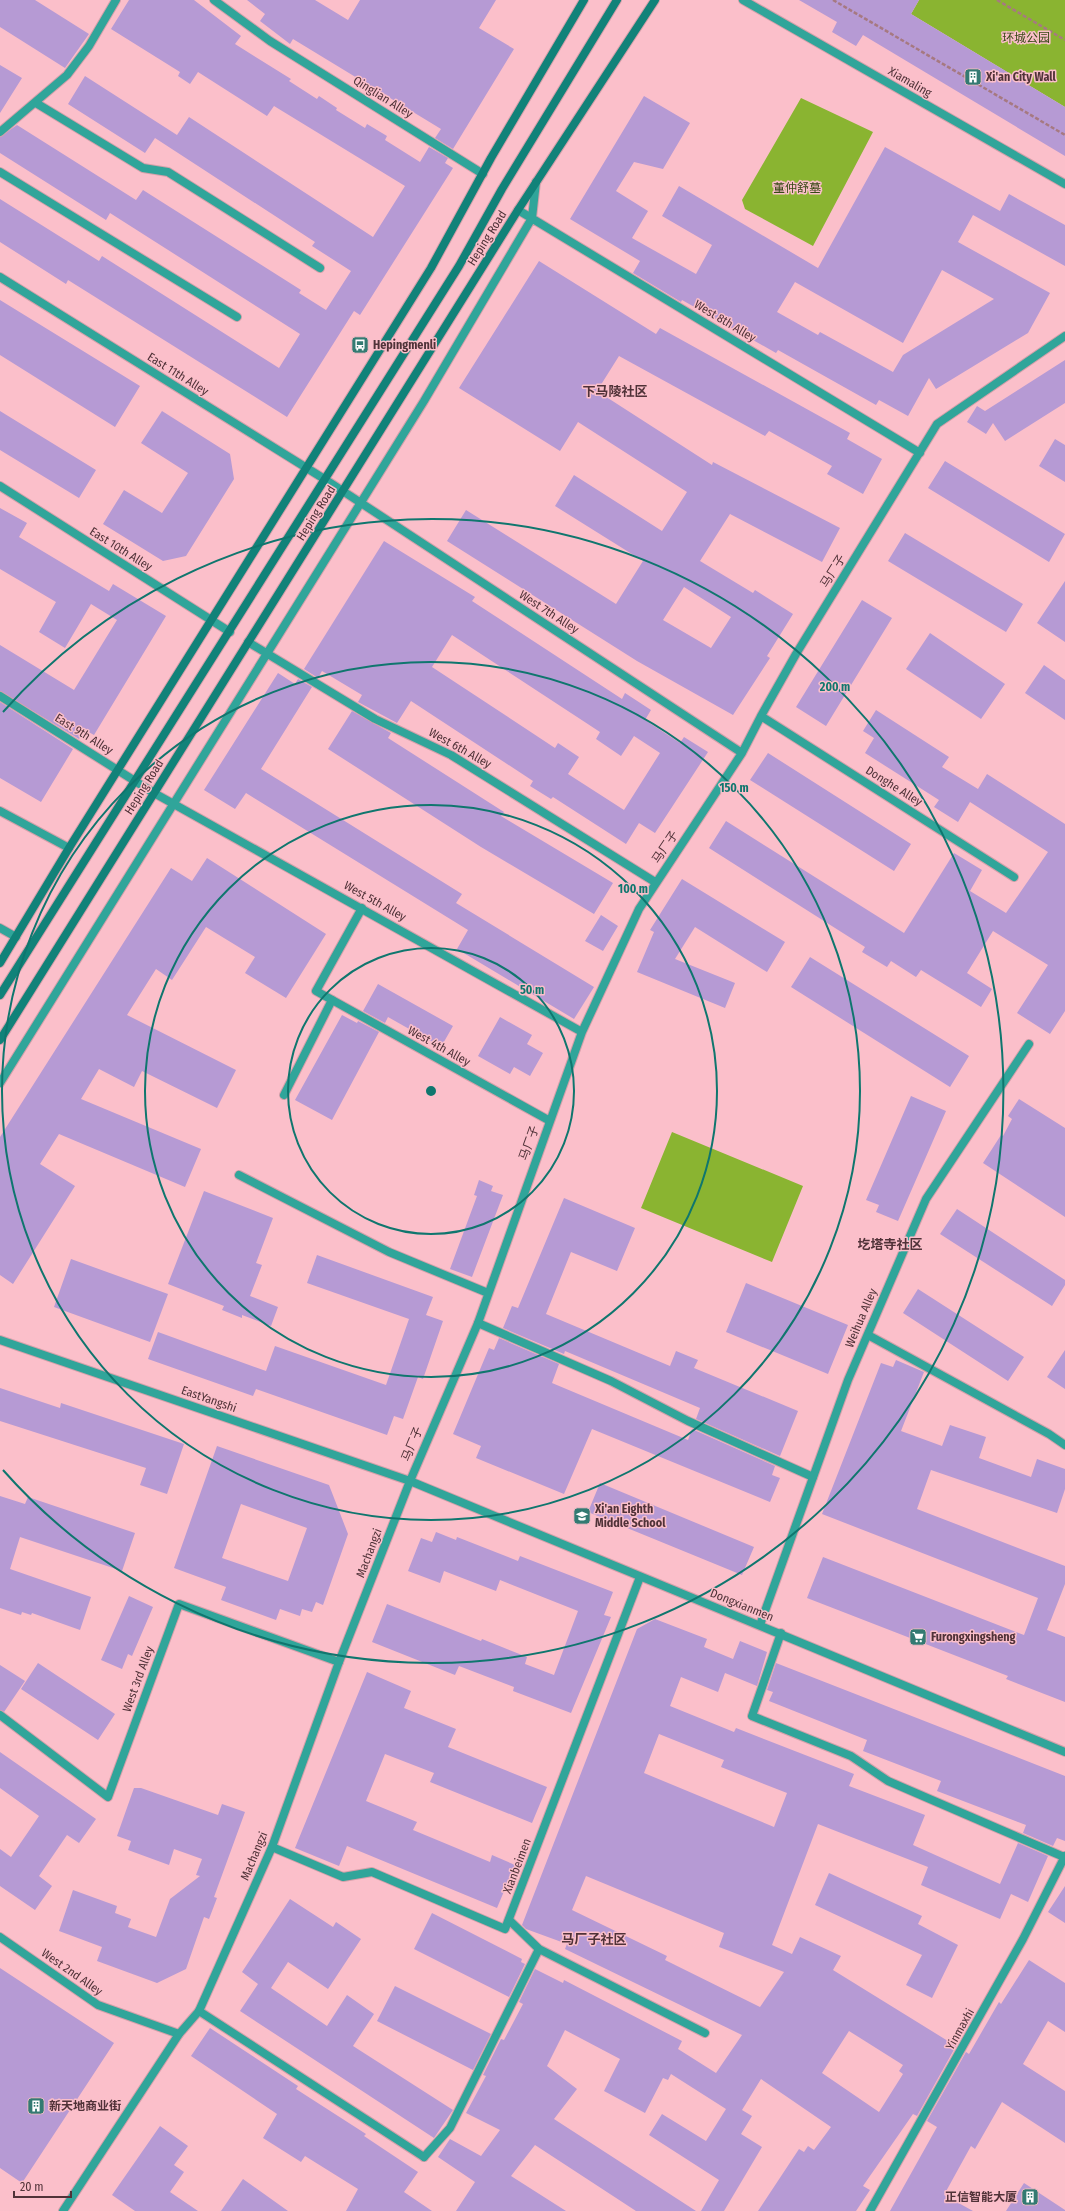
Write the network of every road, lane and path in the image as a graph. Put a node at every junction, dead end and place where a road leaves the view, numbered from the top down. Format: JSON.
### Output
{"nodes":[{"id":1,"x":116,"y":0,"type":"edge"},
{"id":2,"x":214,"y":0,"type":"edge"},
{"id":3,"x":584,"y":0,"type":"edge"},
{"id":4,"x":617,"y":0,"type":"edge"},
{"id":5,"x":655,"y":0,"type":"edge"},
{"id":6,"x":743,"y":0,"type":"edge"},
{"id":7,"x":833,"y":0,"type":"edge"},
{"id":8,"x":997,"y":0,"type":"edge"},
{"id":9,"x":1065,"y":40,"type":"edge"},
{"id":10,"x":36,"y":103,"type":"junction"},
{"id":11,"x":0,"y":132,"type":"edge"},
{"id":12,"x":1065,"y":135,"type":"edge"},
{"id":13,"x":0,"y":172,"type":"edge"},
{"id":14,"x":483,"y":174,"type":"junction"},
{"id":15,"x":536,"y":182,"type":"junction"},
{"id":16,"x":1065,"y":184,"type":"edge"},
{"id":17,"x":518,"y":210,"type":"junction"},
{"id":18,"x":532,"y":218,"type":"junction"},
{"id":19,"x":320,"y":268,"type":"dead end"},
{"id":20,"x":0,"y":277,"type":"edge"},
{"id":21,"x":237,"y":317,"type":"dead end"},
{"id":22,"x":1065,"y":336,"type":"edge"},
{"id":23,"x":920,"y":453,"type":"junction"},
{"id":24,"x":307,"y":468,"type":"junction"},
{"id":25,"x":326,"y":480,"type":"junction"},
{"id":26,"x":0,"y":486,"type":"edge"},
{"id":27,"x":343,"y":491,"type":"junction"},
{"id":28,"x":361,"y":502,"type":"junction"},
{"id":29,"x":212,"y":620,"type":"junction"},
{"id":30,"x":230,"y":632,"type":"junction"},
{"id":31,"x":248,"y":642,"type":"junction"},
{"id":32,"x":267,"y":653,"type":"junction"},
{"id":33,"x":0,"y":696,"type":"edge"},
{"id":34,"x":760,"y":716,"type":"junction"},
{"id":35,"x":742,"y":753,"type":"junction"},
{"id":36,"x":118,"y":770,"type":"junction"},
{"id":37,"x":135,"y":780,"type":"junction"},
{"id":38,"x":154,"y":793,"type":"junction"},
{"id":39,"x":174,"y":803,"type":"junction"},
{"id":40,"x":0,"y":810,"type":"edge"},
{"id":41,"x":69,"y":848,"type":"junction"},
{"id":42,"x":1014,"y":877,"type":"dead end"},
{"id":43,"x":656,"y":882,"type":"junction"},
{"id":44,"x":362,"y":908,"type":"junction"},
{"id":45,"x":0,"y":928,"type":"edge"},
{"id":46,"x":16,"y":937,"type":"junction"},
{"id":47,"x":0,"y":963,"type":"edge"},
{"id":48,"x":0,"y":995,"type":"edge"},
{"id":49,"x":332,"y":1000,"type":"junction"},
{"id":50,"x":582,"y":1032,"type":"junction"},
{"id":51,"x":0,"y":1040,"type":"edge"},
{"id":52,"x":1030,"y":1044,"type":"dead end"},
{"id":53,"x":0,"y":1083,"type":"edge"},
{"id":54,"x":284,"y":1095,"type":"dead end"},
{"id":55,"x":550,"y":1121,"type":"junction"},
{"id":56,"x":239,"y":1175,"type":"dead end"},
{"id":57,"x":488,"y":1293,"type":"junction"},
{"id":58,"x":478,"y":1322,"type":"junction"},
{"id":59,"x":868,"y":1335,"type":"junction"},
{"id":60,"x":0,"y":1340,"type":"edge"},
{"id":61,"x":1065,"y":1445,"type":"edge"},
{"id":62,"x":813,"y":1477,"type":"junction"},
{"id":63,"x":410,"y":1481,"type":"junction"},
{"id":64,"x":640,"y":1578,"type":"junction"},
{"id":65,"x":760,"y":1625,"type":"junction"},
{"id":66,"x":781,"y":1633,"type":"junction"},
{"id":67,"x":339,"y":1662,"type":"junction"},
{"id":68,"x":1,"y":1717,"type":"edge"},
{"id":69,"x":1065,"y":1752,"type":"edge"},
{"id":70,"x":272,"y":1847,"type":"junction"},
{"id":71,"x":1065,"y":1856,"type":"edge"},
{"id":72,"x":509,"y":1920,"type":"junction"},
{"id":73,"x":0,"y":1937,"type":"edge"},
{"id":74,"x":539,"y":1949,"type":"junction"},
{"id":75,"x":199,"y":2011,"type":"junction"},
{"id":76,"x":706,"y":2033,"type":"dead end"},
{"id":77,"x":179,"y":2034,"type":"junction"},
{"id":78,"x":63,"y":2211,"type":"edge"},
{"id":79,"x":870,"y":2211,"type":"edge"}],
"edges":[{"from":1,"to":10,"type":"street"},
{"from":2,"to":14,"type":"street","name":"Qinglian Alley"},
{"from":3,"to":14,"type":"main road"},
{"from":4,"to":25,"type":"main road","name":"Heping Road"},
{"from":5,"to":15,"type":"main road","name":"Heping Road"},
{"from":6,"to":16,"type":"street","name":"Xiamaling"},
{"from":7,"to":12,"type":"path"},
{"from":8,"to":9,"type":"path"},
{"from":10,"to":11,"type":"street"},
{"from":10,"to":19,"type":"street"},
{"from":13,"to":21,"type":"street"},
{"from":14,"to":24,"type":"main road"},
{"from":15,"to":17,"type":"main road","name":"Heping Road"},
{"from":15,"to":18,"type":"street"},
{"from":17,"to":18,"type":"street","name":"West 8th Alley"},
{"from":17,"to":27,"type":"main road","name":"Heping Road"},
{"from":18,"to":23,"type":"street","name":"West 8th Alley"},
{"from":18,"to":28,"type":"street"},
{"from":20,"to":24,"type":"street","name":"East 11th Alley"},
{"from":22,"to":23,"type":"street","name":"马厂子"},
{"from":23,"to":34,"type":"street","name":"马厂子"},
{"from":24,"to":25,"type":"street","name":"East 11th Alley"},
{"from":24,"to":29,"type":"main road"},
{"from":25,"to":27,"type":"street","name":"East 11th Alley"},
{"from":25,"to":30,"type":"main road","name":"Heping Road"},
{"from":26,"to":29,"type":"street","name":"East 10th Alley"},
{"from":27,"to":28,"type":"street","name":"West 7th Alley"},
{"from":27,"to":31,"type":"main road","name":"Heping Road"},
{"from":28,"to":32,"type":"street"},
{"from":28,"to":35,"type":"street","name":"West 7th Alley"},
{"from":29,"to":30,"type":"street","name":"East 10th Alley"},
{"from":29,"to":36,"type":"main road"},
{"from":30,"to":37,"type":"main road","name":"Heping Road"},
{"from":31,"to":32,"type":"street","name":"West 6th Alley"},
{"from":31,"to":38,"type":"main road","name":"Heping Road"},
{"from":32,"to":39,"type":"street"},
{"from":32,"to":43,"type":"street","name":"West 6th Alley"},
{"from":33,"to":36,"type":"street","name":"East 9th Alley"},
{"from":34,"to":35,"type":"street","name":"马厂子"},
{"from":34,"to":42,"type":"street","name":"Donghe Alley"},
{"from":35,"to":43,"type":"street","name":"马厂子"},
{"from":36,"to":37,"type":"street","name":"East 9th Alley"},
{"from":36,"to":41,"type":"main road"},
{"from":37,"to":38,"type":"street","name":"East 9th Alley"},
{"from":37,"to":48,"type":"main road","name":"Heping Road"},
{"from":38,"to":39,"type":"street","name":"West 5th Alley"},
{"from":38,"to":51,"type":"main road","name":"Heping Road"},
{"from":39,"to":44,"type":"street","name":"West 5th Alley"},
{"from":39,"to":53,"type":"street"},
{"from":40,"to":41,"type":"street"},
{"from":41,"to":46,"type":"main road"},
{"from":43,"to":50,"type":"street","name":"马厂子"},
{"from":44,"to":49,"type":"street","name":"West 4th Alley"},
{"from":44,"to":50,"type":"street","name":"West 5th Alley"},
{"from":45,"to":46,"type":"street"},
{"from":46,"to":47,"type":"main road"},
{"from":49,"to":54,"type":"street"},
{"from":49,"to":55,"type":"street","name":"West 4th Alley"},
{"from":50,"to":55,"type":"street","name":"马厂子"},
{"from":52,"to":59,"type":"street","name":"Weihua Alley"},
{"from":55,"to":57,"type":"street","name":"马厂子"},
{"from":56,"to":57,"type":"street"},
{"from":57,"to":58,"type":"street","name":"马厂子"},
{"from":58,"to":62,"type":"street"},
{"from":58,"to":63,"type":"street","name":"马厂子"},
{"from":59,"to":61,"type":"street"},
{"from":59,"to":62,"type":"street","name":"Weihua Alley"},
{"from":60,"to":63,"type":"street","name":"EastYangshi"},
{"from":62,"to":65,"type":"street","name":"Weihua Alley"},
{"from":63,"to":64,"type":"street","name":"Dongxianmen"},
{"from":63,"to":67,"type":"street","name":"Machangzi"},
{"from":64,"to":65,"type":"street","name":"Dongxianmen"},
{"from":64,"to":72,"type":"street","name":"Xianbeimen"},
{"from":65,"to":66,"type":"street","name":"Dongxianmen"},
{"from":66,"to":69,"type":"street","name":"Dongxianmen"},
{"from":66,"to":71,"type":"street"},
{"from":67,"to":68,"type":"street","name":"West 3rd Alley"},
{"from":67,"to":70,"type":"street","name":"Machangzi"},
{"from":70,"to":72,"type":"street"},
{"from":70,"to":75,"type":"street","name":"Machangzi"},
{"from":71,"to":79,"type":"street","name":"Yinmaxhi"},
{"from":72,"to":74,"type":"street"},
{"from":73,"to":77,"type":"street","name":"West 2nd Alley"},
{"from":74,"to":75,"type":"street"},
{"from":74,"to":76,"type":"street"},
{"from":75,"to":77,"type":"street","name":"Machangzi"},
{"from":77,"to":78,"type":"street","name":"Machangzi"}]}
